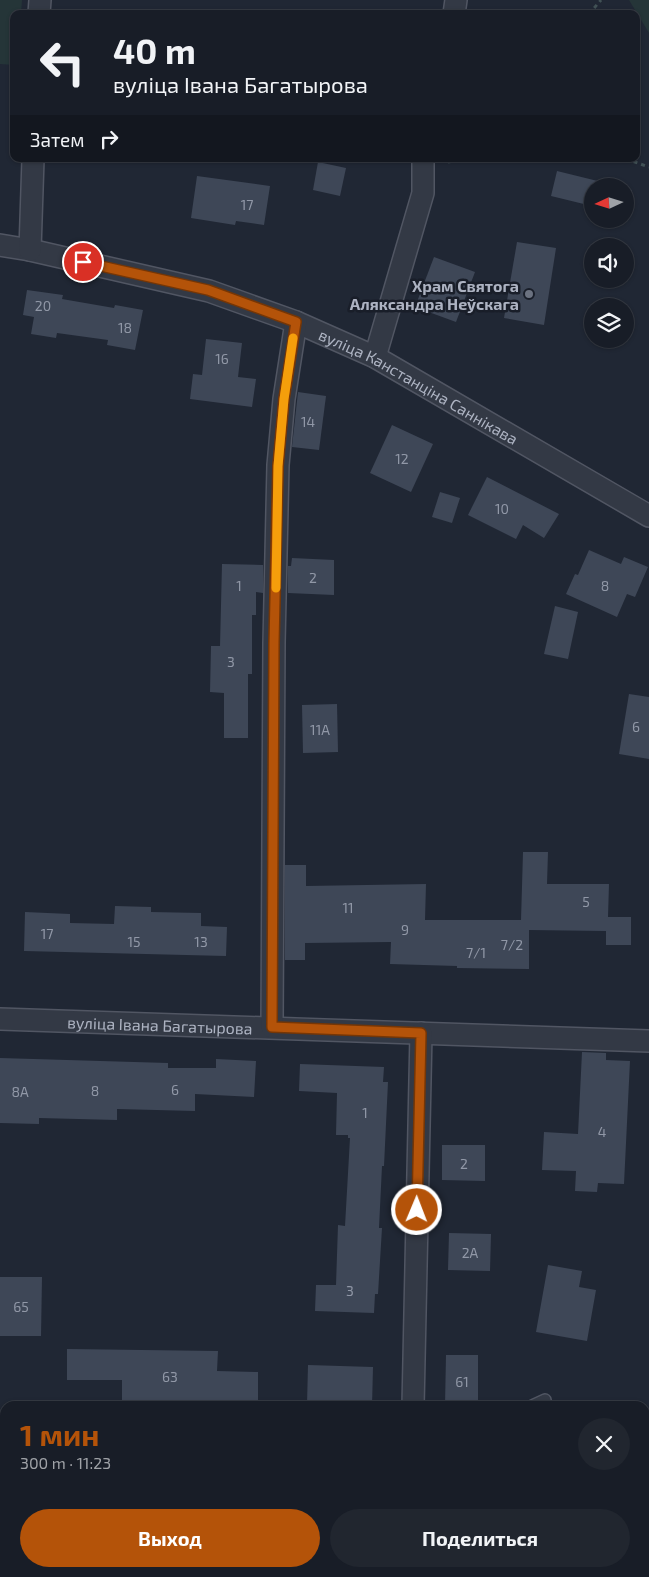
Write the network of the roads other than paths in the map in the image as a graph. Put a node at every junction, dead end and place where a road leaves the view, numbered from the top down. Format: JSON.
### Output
{"nodes":[{"id":1,"x":34,"y":162,"type":"edge"},
{"id":2,"x":423,"y":162,"type":"edge"},
{"id":3,"x":0,"y":246,"type":"edge"},
{"id":4,"x":30,"y":250,"type":"junction"},
{"id":5,"x":296,"y":322,"type":"junction"},
{"id":6,"x":375,"y":357,"type":"junction"},
{"id":7,"x":649,"y":516,"type":"edge"},
{"id":8,"x":0,"y":1019,"type":"edge"},
{"id":9,"x":272,"y":1027,"type":"junction"},
{"id":10,"x":421,"y":1033,"type":"junction"},
{"id":11,"x":649,"y":1041,"type":"edge"},
{"id":12,"x":413,"y":1401,"type":"edge"}],
"edges":[{"from":1,"to":4,"type":"street"},
{"from":2,"to":6,"type":"street"},
{"from":3,"to":4,"type":"street","name":"вуліца Канстанціна Саннікава"},
{"from":4,"to":5,"type":"street","name":"вуліца Канстанціна Саннікава"},
{"from":5,"to":6,"type":"street","name":"вуліца Канстанціна Саннікава"},
{"from":5,"to":9,"type":"street"},
{"from":6,"to":7,"type":"street","name":"вуліца Канстанціна Саннікава"},
{"from":8,"to":9,"type":"street","name":"вуліца Івана Багатырова"},
{"from":9,"to":10,"type":"street","name":"вуліца Івана Багатырова"},
{"from":10,"to":11,"type":"street","name":"вуліца Івана Багатырова"},
{"from":10,"to":12,"type":"street"}]}
